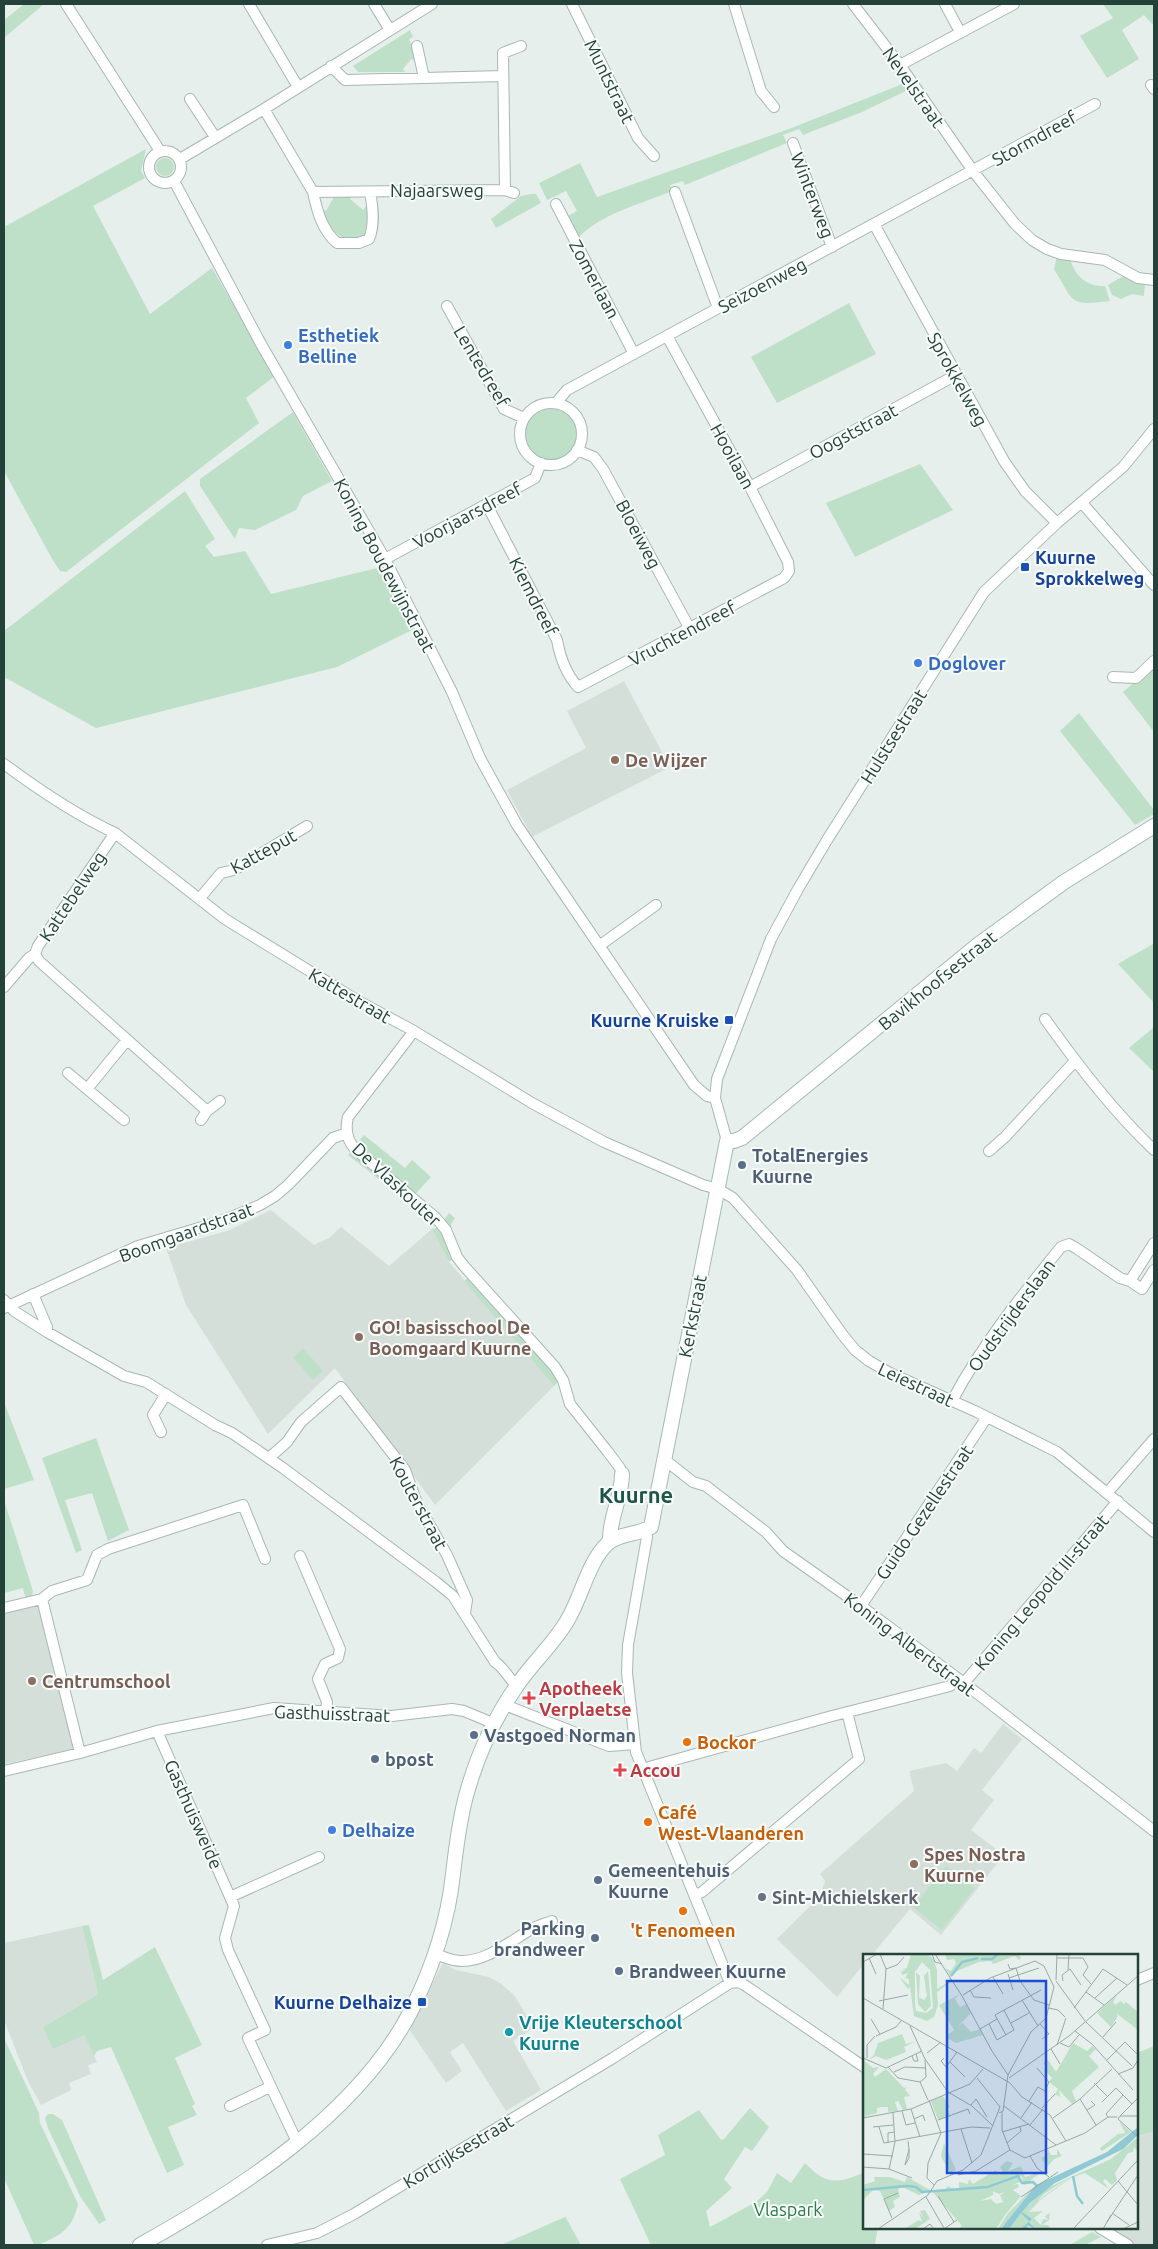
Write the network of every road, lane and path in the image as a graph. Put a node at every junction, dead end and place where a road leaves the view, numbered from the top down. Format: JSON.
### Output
{"nodes":[{"id":1,"x":66,"y":4,"type":"edge"},
{"id":2,"x":249,"y":4,"type":"edge"},
{"id":3,"x":374,"y":4,"type":"edge"},
{"id":4,"x":432,"y":4,"type":"edge"},
{"id":5,"x":572,"y":4,"type":"edge"},
{"id":6,"x":734,"y":4,"type":"edge"},
{"id":7,"x":853,"y":4,"type":"edge"},
{"id":8,"x":945,"y":4,"type":"edge"},
{"id":9,"x":1014,"y":4,"type":"edge"},
{"id":10,"x":390,"y":30,"type":"junction"},
{"id":11,"x":960,"y":32,"type":"junction"},
{"id":12,"x":417,"y":46,"type":"dead end"},
{"id":13,"x":521,"y":46,"type":"dead end"},
{"id":14,"x":900,"y":65,"type":"junction"},
{"id":15,"x":331,"y":66,"type":"junction"},
{"id":16,"x":503,"y":76,"type":"junction"},
{"id":17,"x":424,"y":78,"type":"junction"},
{"id":18,"x":298,"y":87,"type":"junction"},
{"id":19,"x":190,"y":99,"type":"dead end"},
{"id":20,"x":1095,"y":104,"type":"dead end"},
{"id":21,"x":774,"y":107,"type":"dead end"},
{"id":22,"x":264,"y":109,"type":"junction"},
{"id":23,"x":214,"y":137,"type":"junction"},
{"id":24,"x":793,"y":143,"type":"dead end"},
{"id":25,"x":160,"y":151,"type":"junction"},
{"id":26,"x":654,"y":156,"type":"dead end"},
{"id":27,"x":180,"y":159,"type":"junction"},
{"id":28,"x":972,"y":171,"type":"junction"},
{"id":29,"x":174,"y":181,"type":"junction"},
{"id":30,"x":313,"y":192,"type":"junction"},
{"id":31,"x":370,"y":192,"type":"junction"},
{"id":32,"x":675,"y":192,"type":"dead end"},
{"id":33,"x":556,"y":204,"type":"dead end"},
{"id":34,"x":874,"y":224,"type":"junction"},
{"id":35,"x":832,"y":247,"type":"junction"},
{"id":36,"x":1154,"y":280,"type":"edge"},
{"id":37,"x":447,"y":306,"type":"dead end"},
{"id":38,"x":718,"y":308,"type":"junction"},
{"id":39,"x":667,"y":336,"type":"junction"},
{"id":40,"x":634,"y":354,"type":"junction"},
{"id":41,"x":956,"y":375,"type":"junction"},
{"id":42,"x":556,"y":403,"type":"junction"},
{"id":43,"x":524,"y":418,"type":"junction"},
{"id":44,"x":1154,"y":429,"type":"edge"},
{"id":45,"x":577,"y":450,"type":"junction"},
{"id":46,"x":541,"y":463,"type":"junction"},
{"id":47,"x":750,"y":487,"type":"junction"},
{"id":48,"x":1082,"y":503,"type":"junction"},
{"id":49,"x":487,"y":505,"type":"junction"},
{"id":50,"x":1057,"y":523,"type":"junction"},
{"id":51,"x":385,"y":558,"type":"junction"},
{"id":52,"x":784,"y":578,"type":"joint"},
{"id":53,"x":1154,"y":585,"type":"edge"},
{"id":54,"x":690,"y":629,"type":"junction"},
{"id":55,"x":1154,"y":661,"type":"edge"},
{"id":56,"x":1113,"y":677,"type":"dead end"},
{"id":57,"x":578,"y":686,"type":"joint"},
{"id":58,"x":4,"y":764,"type":"edge"},
{"id":59,"x":307,"y":826,"type":"dead end"},
{"id":60,"x":1154,"y":826,"type":"edge"},
{"id":61,"x":115,"y":833,"type":"junction"},
{"id":62,"x":200,"y":898,"type":"junction"},
{"id":63,"x":656,"y":905,"type":"dead end"},
{"id":64,"x":599,"y":946,"type":"junction"},
{"id":65,"x":35,"y":954,"type":"junction"},
{"id":66,"x":4,"y":987,"type":"edge"},
{"id":67,"x":1045,"y":1019,"type":"dead end"},
{"id":68,"x":414,"y":1031,"type":"junction"},
{"id":69,"x":127,"y":1040,"type":"junction"},
{"id":70,"x":1076,"y":1061,"type":"junction"},
{"id":71,"x":68,"y":1073,"type":"dead end"},
{"id":72,"x":88,"y":1089,"type":"junction"},
{"id":73,"x":715,"y":1098,"type":"junction"},
{"id":74,"x":220,"y":1101,"type":"dead end"},
{"id":75,"x":207,"y":1111,"type":"junction"},
{"id":76,"x":124,"y":1120,"type":"dead end"},
{"id":77,"x":201,"y":1120,"type":"dead end"},
{"id":78,"x":347,"y":1133,"type":"junction"},
{"id":79,"x":727,"y":1141,"type":"junction"},
{"id":80,"x":1154,"y":1150,"type":"edge"},
{"id":81,"x":989,"y":1151,"type":"dead end"},
{"id":82,"x":718,"y":1189,"type":"junction"},
{"id":83,"x":1154,"y":1243,"type":"edge"},
{"id":84,"x":1154,"y":1270,"type":"edge"},
{"id":85,"x":1130,"y":1281,"type":"junction"},
{"id":86,"x":33,"y":1294,"type":"junction"},
{"id":87,"x":5,"y":1304,"type":"edge"},
{"id":88,"x":46,"y":1332,"type":"junction"},
{"id":89,"x":166,"y":1394,"type":"junction"},
{"id":90,"x":952,"y":1401,"type":"junction"},
{"id":91,"x":987,"y":1417,"type":"junction"},
{"id":92,"x":161,"y":1432,"type":"dead end"},
{"id":93,"x":1154,"y":1439,"type":"edge"},
{"id":94,"x":269,"y":1458,"type":"junction"},
{"id":95,"x":665,"y":1460,"type":"junction"},
{"id":96,"x":622,"y":1474,"type":"joint"},
{"id":97,"x":1108,"y":1492,"type":"junction"},
{"id":98,"x":1118,"y":1501,"type":"junction"},
{"id":99,"x":644,"y":1532,"type":"junction"},
{"id":100,"x":1154,"y":1532,"type":"edge"},
{"id":101,"x":610,"y":1541,"type":"junction"},
{"id":102,"x":300,"y":1556,"type":"dead end"},
{"id":103,"x":265,"y":1559,"type":"dead end"},
{"id":104,"x":42,"y":1599,"type":"junction"},
{"id":105,"x":861,"y":1606,"type":"junction"},
{"id":106,"x":4,"y":1608,"type":"edge"},
{"id":107,"x":464,"y":1614,"type":"junction"},
{"id":108,"x":960,"y":1681,"type":"junction"},
{"id":109,"x":517,"y":1685,"type":"junction"},
{"id":110,"x":505,"y":1705,"type":"junction"},
{"id":111,"x":326,"y":1712,"type":"junction"},
{"id":112,"x":847,"y":1712,"type":"junction"},
{"id":113,"x":495,"y":1724,"type":"junction"},
{"id":114,"x":157,"y":1731,"type":"junction"},
{"id":115,"x":635,"y":1744,"type":"junction"},
{"id":116,"x":80,"y":1753,"type":"junction"},
{"id":117,"x":642,"y":1769,"type":"junction"},
{"id":118,"x":4,"y":1771,"type":"edge"},
{"id":119,"x":1154,"y":1831,"type":"edge"},
{"id":120,"x":319,"y":1857,"type":"dead end"},
{"id":121,"x":695,"y":1894,"type":"junction"},
{"id":122,"x":230,"y":1897,"type":"junction"},
{"id":123,"x":552,"y":1921,"type":"dead end"},
{"id":124,"x":435,"y":1954,"type":"junction"},
{"id":125,"x":1154,"y":1973,"type":"edge"},
{"id":126,"x":1138,"y":1980,"type":"edge"},
{"id":127,"x":734,"y":1982,"type":"junction"},
{"id":128,"x":863,"y":2066,"type":"edge"},
{"id":129,"x":270,"y":2086,"type":"junction"},
{"id":130,"x":230,"y":2106,"type":"dead end"},
{"id":131,"x":297,"y":2142,"type":"junction"},
{"id":132,"x":1102,"y":2229,"type":"edge"},
{"id":133,"x":140,"y":2245,"type":"edge"},
{"id":134,"x":267,"y":2245,"type":"edge"},
{"id":135,"x":1128,"y":2245,"type":"edge"}],
"edges":[{"from":1,"to":25,"type":"street"},
{"from":2,"to":18,"type":"street"},
{"from":3,"to":10,"type":"street"},
{"from":4,"to":10,"type":"street"},
{"from":5,"to":26,"type":"street","name":"Muntstraat"},
{"from":6,"to":21,"type":"street"},
{"from":7,"to":14,"type":"street","name":"Nevelstraat"},
{"from":8,"to":11,"type":"street"},
{"from":9,"to":11,"type":"street"},
{"from":10,"to":15,"type":"street"},
{"from":11,"to":14,"type":"street"},
{"from":12,"to":17,"type":"street"},
{"from":13,"to":16,"type":"street","name":"Najaarsweg"},
{"from":14,"to":28,"type":"street","name":"Nevelstraat"},
{"from":15,"to":17,"type":"street"},
{"from":15,"to":18,"type":"street"},
{"from":16,"to":17,"type":"street"},
{"from":16,"to":31,"type":"street","name":"Najaarsweg"},
{"from":18,"to":22,"type":"street"},
{"from":19,"to":23,"type":"street"},
{"from":20,"to":28,"type":"street","name":"Stormdreef"},
{"from":22,"to":23,"type":"street"},
{"from":22,"to":30,"type":"street","name":"Najaarsweg"},
{"from":23,"to":27,"type":"street"},
{"from":24,"to":35,"type":"street","name":"Winterweg"},
{"from":25,"to":27,"type":"street"},
{"from":25,"to":29,"type":"street"},
{"from":27,"to":29,"type":"street"},
{"from":28,"to":34,"type":"street","name":"Seizoenweg"},
{"from":28,"to":36,"type":"street","name":"Nevelstraat"},
{"from":29,"to":51,"type":"street","name":"Koning Boudewijnstraat"},
{"from":30,"to":31,"type":"street","name":"Najaarsweg"},
{"from":30,"to":31,"type":"street","name":"Najaarsweg"},
{"from":32,"to":38,"type":"street"},
{"from":33,"to":40,"type":"street","name":"Zomerlaan"},
{"from":34,"to":35,"type":"street","name":"Seizoenweg"},
{"from":34,"to":41,"type":"street","name":"Sprokkelweg"},
{"from":35,"to":38,"type":"street","name":"Seizoenweg"},
{"from":37,"to":43,"type":"street","name":"Lentedreef"},
{"from":38,"to":39,"type":"street","name":"Seizoenweg"},
{"from":39,"to":40,"type":"street","name":"Seizoenweg"},
{"from":39,"to":47,"type":"street","name":"Hooilaan"},
{"from":40,"to":42,"type":"street","name":"Seizoenweg"},
{"from":41,"to":47,"type":"street","name":"Oogststraat"},
{"from":41,"to":50,"type":"street","name":"Sprokkelweg"},
{"from":42,"to":43,"type":"street"},
{"from":42,"to":45,"type":"street"},
{"from":43,"to":46,"type":"street"},
{"from":44,"to":48,"type":"street","name":"Hulstsestraat"},
{"from":45,"to":46,"type":"street"},
{"from":45,"to":54,"type":"street","name":"Bloeiweg"},
{"from":46,"to":49,"type":"street","name":"Voorjaarsdreef"},
{"from":47,"to":52,"type":"street","name":"Hooilaan"},
{"from":48,"to":50,"type":"street","name":"Hulstsestraat"},
{"from":48,"to":53,"type":"street"},
{"from":49,"to":51,"type":"street","name":"Voorjaarsdreef"},
{"from":49,"to":57,"type":"street","name":"Kiemdreef"},
{"from":50,"to":73,"type":"street","name":"Hulstsestraat"},
{"from":51,"to":64,"type":"street","name":"Koning Boudewijnstraat"},
{"from":52,"to":54,"type":"street","name":"Vruchtendreef"},
{"from":54,"to":57,"type":"street","name":"Vruchtendreef"},
{"from":55,"to":56,"type":"street"},
{"from":58,"to":61,"type":"street","name":"Kattestraat"},
{"from":59,"to":62,"type":"street","name":"Katteput"},
{"from":60,"to":79,"type":"street","name":"Bavikhoofsestraat"},
{"from":61,"to":62,"type":"street","name":"Kattestraat"},
{"from":61,"to":65,"type":"street","name":"Kattebelweg"},
{"from":62,"to":68,"type":"street","name":"Kattestraat"},
{"from":63,"to":64,"type":"street"},
{"from":64,"to":73,"type":"street","name":"Koning Boudewijnstraat"},
{"from":65,"to":66,"type":"street"},
{"from":65,"to":69,"type":"street","name":"Kattebelweg"},
{"from":67,"to":70,"type":"street"},
{"from":68,"to":78,"type":"street"},
{"from":68,"to":82,"type":"street","name":"Kattestraat"},
{"from":69,"to":72,"type":"street"},
{"from":69,"to":75,"type":"street","name":"Kattebelweg"},
{"from":70,"to":80,"type":"street"},
{"from":70,"to":81,"type":"street"},
{"from":71,"to":72,"type":"street"},
{"from":72,"to":76,"type":"street"},
{"from":73,"to":79,"type":"street","name":"Kerkstraat"},
{"from":74,"to":75,"type":"street"},
{"from":75,"to":77,"type":"street"},
{"from":78,"to":86,"type":"street","name":"Boomgaardstraat"},
{"from":78,"to":96,"type":"street","name":"De Vlaskouter"},
{"from":79,"to":82,"type":"street","name":"Kerkstraat"},
{"from":82,"to":90,"type":"street","name":"Leiestraat"},
{"from":82,"to":95,"type":"street","name":"Kerkstraat"},
{"from":83,"to":85,"type":"street"},
{"from":84,"to":85,"type":"street","name":"Oudstrijderslaan"},
{"from":85,"to":90,"type":"street","name":"Oudstrijderslaan"},
{"from":86,"to":87,"type":"street","name":"Boomgaardstraat"},
{"from":86,"to":88,"type":"street"},
{"from":87,"to":88,"type":"street","name":"Kouterstraat"},
{"from":88,"to":89,"type":"street","name":"Kouterstraat"},
{"from":89,"to":92,"type":"street"},
{"from":89,"to":94,"type":"street","name":"Kouterstraat"},
{"from":90,"to":91,"type":"street","name":"Leiestraat"},
{"from":91,"to":97,"type":"street","name":"Leiestraat"},
{"from":91,"to":105,"type":"street","name":"Guido Gezellestraat"},
{"from":93,"to":97,"type":"street"},
{"from":94,"to":107,"type":"street","name":"Kouterstraat"},
{"from":94,"to":107,"type":"street","name":"Kouterstraat"},
{"from":95,"to":99,"type":"street","name":"Kerkstraat"},
{"from":95,"to":105,"type":"street","name":"Koning Albertstraat"},
{"from":96,"to":101,"type":"street"},
{"from":97,"to":98,"type":"street","name":"Leiestraat"},
{"from":98,"to":100,"type":"street","name":"Leiestraat"},
{"from":98,"to":108,"type":"street","name":"Koning Leopold III-straat"},
{"from":99,"to":101,"type":"street"},
{"from":99,"to":115,"type":"street","name":"Kerkstraat"},
{"from":101,"to":109,"type":"street"},
{"from":102,"to":111,"type":"street"},
{"from":103,"to":104,"type":"street"},
{"from":104,"to":106,"type":"street"},
{"from":104,"to":116,"type":"street"},
{"from":105,"to":108,"type":"street","name":"Koning Albertstraat"},
{"from":107,"to":109,"type":"street","name":"Kouterstraat"},
{"from":108,"to":112,"type":"street"},
{"from":108,"to":119,"type":"street","name":"Koning Albertstraat"},
{"from":109,"to":110,"type":"street"},
{"from":110,"to":113,"type":"street"},
{"from":110,"to":115,"type":"street"},
{"from":111,"to":113,"type":"street","name":"Gasthuisstraat"},
{"from":111,"to":114,"type":"street","name":"Gasthuisstraat"},
{"from":112,"to":117,"type":"street"},
{"from":112,"to":121,"type":"street"},
{"from":113,"to":124,"type":"street"},
{"from":114,"to":116,"type":"street","name":"Gasthuisstraat"},
{"from":114,"to":122,"type":"street","name":"Gasthuisweide"},
{"from":115,"to":117,"type":"street","name":"Kerkstraat"},
{"from":116,"to":118,"type":"street","name":"Gasthuisstraat"},
{"from":117,"to":121,"type":"street","name":"Kerkstraat"},
{"from":120,"to":122,"type":"street"},
{"from":121,"to":127,"type":"street","name":"Kerkstraat"},
{"from":122,"to":129,"type":"street","name":"Gasthuisweide"},
{"from":123,"to":124,"type":"street"},
{"from":124,"to":131,"type":"street"},
{"from":125,"to":126,"type":"street"},
{"from":127,"to":128,"type":"street"},
{"from":127,"to":134,"type":"street","name":"Kortrijksestraat"},
{"from":129,"to":130,"type":"street"},
{"from":129,"to":131,"type":"street","name":"Gasthuisweide"},
{"from":131,"to":133,"type":"street"},
{"from":132,"to":135,"type":"street"}]}
